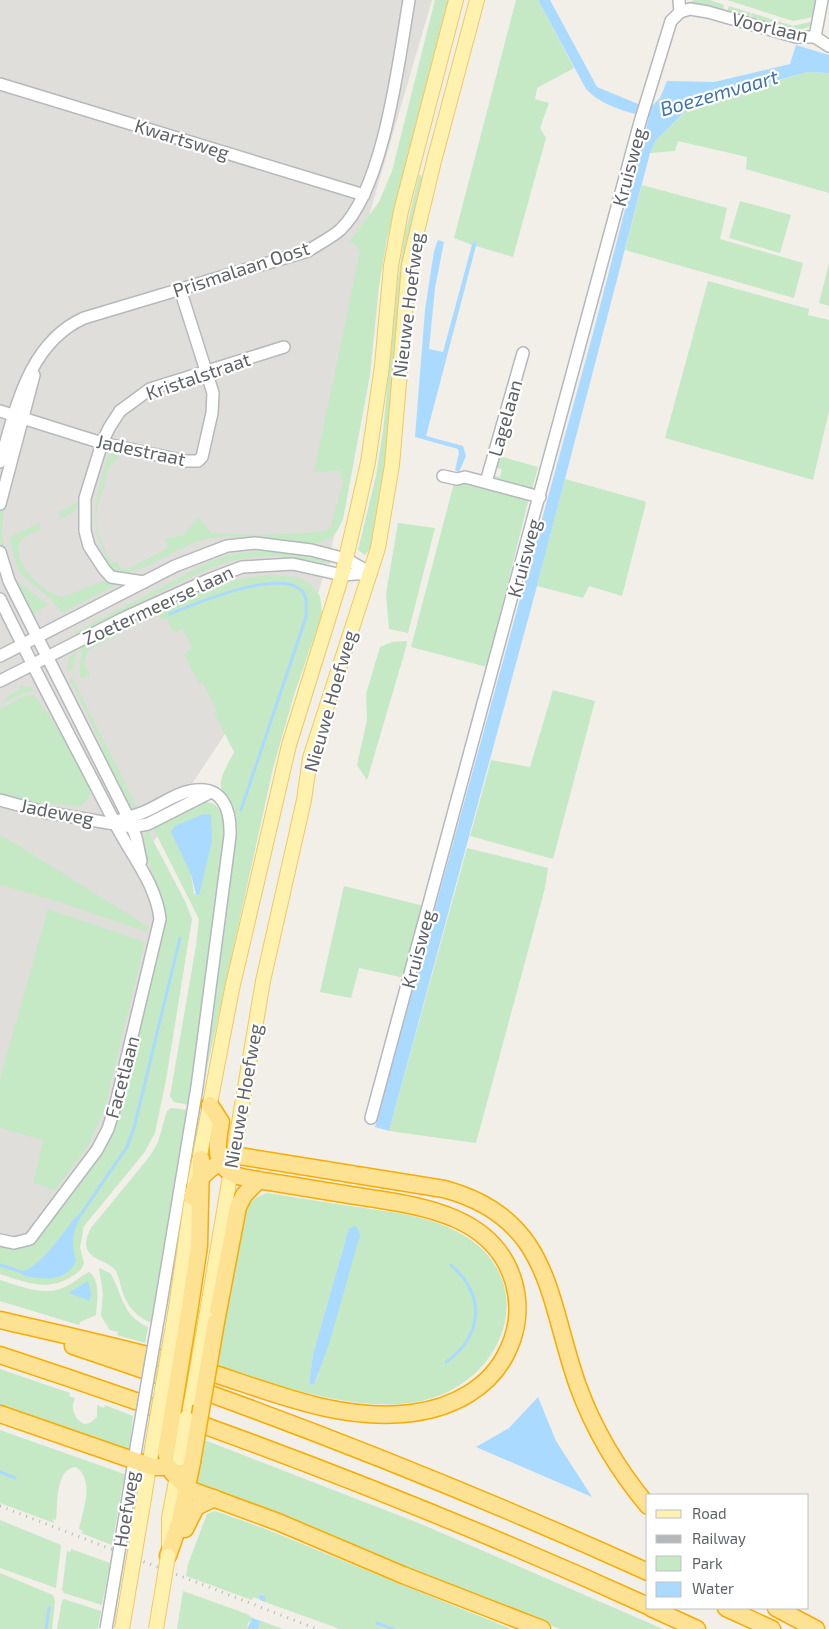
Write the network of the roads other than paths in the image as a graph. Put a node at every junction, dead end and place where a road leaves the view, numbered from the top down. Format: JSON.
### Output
{"nodes":[{"id":1,"x":409,"y":0,"type":"edge"},
{"id":2,"x":456,"y":0,"type":"edge"},
{"id":3,"x":477,"y":0,"type":"edge"},
{"id":4,"x":672,"y":0,"type":"edge"},
{"id":5,"x":822,"y":0,"type":"edge"},
{"id":6,"x":679,"y":4,"type":"edge"},
{"id":7,"x":815,"y":36,"type":"junction"},
{"id":8,"x":829,"y":46,"type":"edge"},
{"id":9,"x":0,"y":84,"type":"edge"},
{"id":10,"x":364,"y":195,"type":"junction"},
{"id":11,"x":180,"y":289,"type":"junction"},
{"id":12,"x":284,"y":347,"type":"dead end"},
{"id":13,"x":523,"y":353,"type":"dead end"},
{"id":14,"x":205,"y":371,"type":"junction"},
{"id":15,"x":0,"y":412,"type":"edge"},
{"id":16,"x":19,"y":417,"type":"junction"},
{"id":17,"x":102,"y":443,"type":"junction"},
{"id":18,"x":0,"y":462,"type":"edge"},
{"id":19,"x":443,"y":476,"type":"dead end"},
{"id":20,"x":486,"y":482,"type":"junction"},
{"id":21,"x":540,"y":497,"type":"junction"},
{"id":22,"x":0,"y":504,"type":"edge"},
{"id":23,"x":0,"y":552,"type":"edge"},
{"id":24,"x":346,"y":559,"type":"junction"},
{"id":25,"x":370,"y":573,"type":"junction"},
{"id":26,"x":342,"y":575,"type":"junction"},
{"id":27,"x":144,"y":582,"type":"junction"},
{"id":28,"x":0,"y":599,"type":"edge"},
{"id":29,"x":38,"y":636,"type":"junction"},
{"id":30,"x":22,"y":645,"type":"junction"},
{"id":31,"x":0,"y":656,"type":"edge"},
{"id":32,"x":47,"y":657,"type":"junction"},
{"id":33,"x":32,"y":665,"type":"junction"},
{"id":34,"x":0,"y":681,"type":"edge"},
{"id":35,"x":0,"y":800,"type":"edge"},
{"id":36,"x":115,"y":822,"type":"junction"},
{"id":37,"x":130,"y":822,"type":"junction"},
{"id":38,"x":142,"y":865,"type":"junction"},
{"id":39,"x":211,"y":1102,"type":"joint"},
{"id":40,"x":371,"y":1118,"type":"dead end"},
{"id":41,"x":213,"y":1125,"type":"junction"},
{"id":42,"x":201,"y":1159,"type":"junction"},
{"id":43,"x":228,"y":1163,"type":"junction"},
{"id":44,"x":201,"y":1176,"type":"junction"},
{"id":45,"x":259,"y":1180,"type":"junction"},
{"id":46,"x":192,"y":1197,"type":"junction"},
{"id":47,"x":0,"y":1240,"type":"edge"},
{"id":48,"x":182,"y":1310,"type":"junction"},
{"id":49,"x":211,"y":1320,"type":"junction"},
{"id":50,"x":0,"y":1321,"type":"edge"},
{"id":51,"x":0,"y":1355,"type":"edge"},
{"id":52,"x":146,"y":1389,"type":"joint"},
{"id":53,"x":161,"y":1395,"type":"joint"},
{"id":54,"x":0,"y":1414,"type":"edge"},
{"id":55,"x":142,"y":1464,"type":"junction"},
{"id":56,"x":175,"y":1464,"type":"junction"},
{"id":57,"x":214,"y":1498,"type":"junction"},
{"id":58,"x":646,"y":1503,"type":"edge"},
{"id":59,"x":181,"y":1512,"type":"junction"},
{"id":60,"x":168,"y":1556,"type":"joint"},
{"id":61,"x":646,"y":1571,"type":"edge"},
{"id":62,"x":646,"y":1606,"type":"edge"},
{"id":63,"x":653,"y":1609,"type":"edge"},
{"id":64,"x":728,"y":1609,"type":"edge"},
{"id":65,"x":778,"y":1609,"type":"edge"},
{"id":66,"x":106,"y":1629,"type":"edge"},
{"id":67,"x":122,"y":1629,"type":"edge"},
{"id":68,"x":156,"y":1629,"type":"edge"},
{"id":69,"x":542,"y":1629,"type":"edge"},
{"id":70,"x":697,"y":1629,"type":"edge"},
{"id":71,"x":772,"y":1629,"type":"edge"},
{"id":72,"x":816,"y":1629,"type":"edge"}],
"edges":[{"from":1,"to":10,"type":"street","name":"Prismalaan Oost"},
{"from":2,"to":24,"type":"main road","name":"Nieuwe Hoefweg"},
{"from":3,"to":25,"type":"main road","name":"Nieuwe Hoefweg"},
{"from":4,"to":6,"type":"street","name":"Voorlaan"},
{"from":5,"to":7,"type":"street"},
{"from":6,"to":7,"type":"street","name":"Voorlaan"},
{"from":6,"to":21,"type":"street","name":"Kruisweg"},
{"from":7,"to":8,"type":"street","name":"Voorlaan"},
{"from":9,"to":10,"type":"street","name":"Kwartsweg"},
{"from":10,"to":11,"type":"street","name":"Prismalaan Oost"},
{"from":11,"to":14,"type":"street"},
{"from":11,"to":16,"type":"street","name":"Prismalaan Oost"},
{"from":12,"to":14,"type":"street","name":"Kristalstraat"},
{"from":13,"to":20,"type":"street","name":"Lagelaan"},
{"from":14,"to":17,"type":"street","name":"Kristalstraat"},
{"from":14,"to":17,"type":"street","name":"Jadestraat"},
{"from":15,"to":16,"type":"street","name":"Jadestraat"},
{"from":16,"to":17,"type":"street","name":"Jadestraat"},
{"from":16,"to":18,"type":"street","name":"Prismalaan Oost"},
{"from":16,"to":22,"type":"street","name":"Prismalaan Oost"},
{"from":17,"to":27,"type":"street","name":"Kristalstraat"},
{"from":19,"to":20,"type":"street","name":"Lagelaan"},
{"from":20,"to":21,"type":"street","name":"Lagelaan"},
{"from":21,"to":40,"type":"street","name":"Kruisweg"},
{"from":23,"to":29,"type":"street"},
{"from":24,"to":25,"type":"street","name":"Zoetermeerse laan"},
{"from":24,"to":26,"type":"main road","name":"Nieuwe Hoefweg"},
{"from":24,"to":27,"type":"street","name":"Zoetermeerse laan"},
{"from":25,"to":26,"type":"street","name":"Zoetermeerse laan"},
{"from":25,"to":43,"type":"main road","name":"Nieuwe Hoefweg"},
{"from":26,"to":32,"type":"street","name":"Zoetermeerse laan"},
{"from":26,"to":39,"type":"main road","name":"Nieuwe Hoefweg"},
{"from":27,"to":29,"type":"street","name":"Zoetermeerse laan"},
{"from":28,"to":30,"type":"street"},
{"from":29,"to":30,"type":"street","name":"Zoetermeerse laan"},
{"from":29,"to":32,"type":"street","name":"Facetlaan"},
{"from":30,"to":31,"type":"street","name":"Zoetermeerse laan"},
{"from":30,"to":33,"type":"street","name":"Facetlaan"},
{"from":32,"to":33,"type":"street","name":"Zoetermeerse laan"},
{"from":32,"to":37,"type":"street","name":"Facetlaan"},
{"from":33,"to":34,"type":"street","name":"Zoetermeerse laan"},
{"from":33,"to":36,"type":"street","name":"Facetlaan"},
{"from":35,"to":36,"type":"street","name":"Jadeweg"},
{"from":36,"to":37,"type":"street","name":"Jadeweg"},
{"from":36,"to":38,"type":"street","name":"Facetlaan"},
{"from":37,"to":38,"type":"street","name":"Facetlaan"},
{"from":37,"to":52,"type":"street","name":"Jadeweg","bridge":true},
{"from":38,"to":47,"type":"street","name":"Facetlaan"},
{"from":39,"to":41,"type":"highway"},
{"from":41,"to":42,"type":"main road","name":"Nieuwe Hoefweg"},
{"from":41,"to":43,"type":"highway"},
{"from":42,"to":44,"type":"highway"},
{"from":42,"to":46,"type":"main road","name":"Nieuwe Hoefweg"},
{"from":43,"to":44,"type":"highway"},
{"from":43,"to":45,"type":"highway"},
{"from":43,"to":49,"type":"main road","name":"Nieuwe Hoefweg"},
{"from":43,"to":58,"type":"highway"},
{"from":44,"to":46,"type":"highway"},
{"from":44,"to":48,"type":"highway"},
{"from":45,"to":49,"type":"highway"},
{"from":45,"to":50,"type":"highway"},
{"from":46,"to":48,"type":"main road","name":"Nieuwe Hoefweg"},
{"from":48,"to":53,"type":"main road","name":"Nieuwe Hoefweg","bridge":true},
{"from":48,"to":56,"type":"highway","bridge":true},
{"from":49,"to":56,"type":"highway","bridge":true},
{"from":49,"to":56,"type":"main road","name":"Nieuwe Hoefweg","bridge":true},
{"from":50,"to":61,"type":"highway"},
{"from":51,"to":62,"type":"highway"},
{"from":52,"to":55,"type":"street","name":"Hoefweg","bridge":true},
{"from":53,"to":56,"type":"main road","name":"Hoefweg","bridge":true},
{"from":54,"to":55,"type":"highway"},
{"from":55,"to":56,"type":"highway"},
{"from":55,"to":66,"type":"street","name":"Hoefweg","bridge":true},
{"from":55,"to":67,"type":"main road","name":"Hoefweg","bridge":true},
{"from":56,"to":57,"type":"highway"},
{"from":56,"to":59,"type":"highway"},
{"from":57,"to":59,"type":"highway"},
{"from":57,"to":69,"type":"highway"},
{"from":59,"to":60,"type":"highway"},
{"from":60,"to":68,"type":"main road","bridge":true},
{"from":63,"to":70,"type":"highway"},
{"from":64,"to":71,"type":"highway"},
{"from":65,"to":72,"type":"highway"}]}
